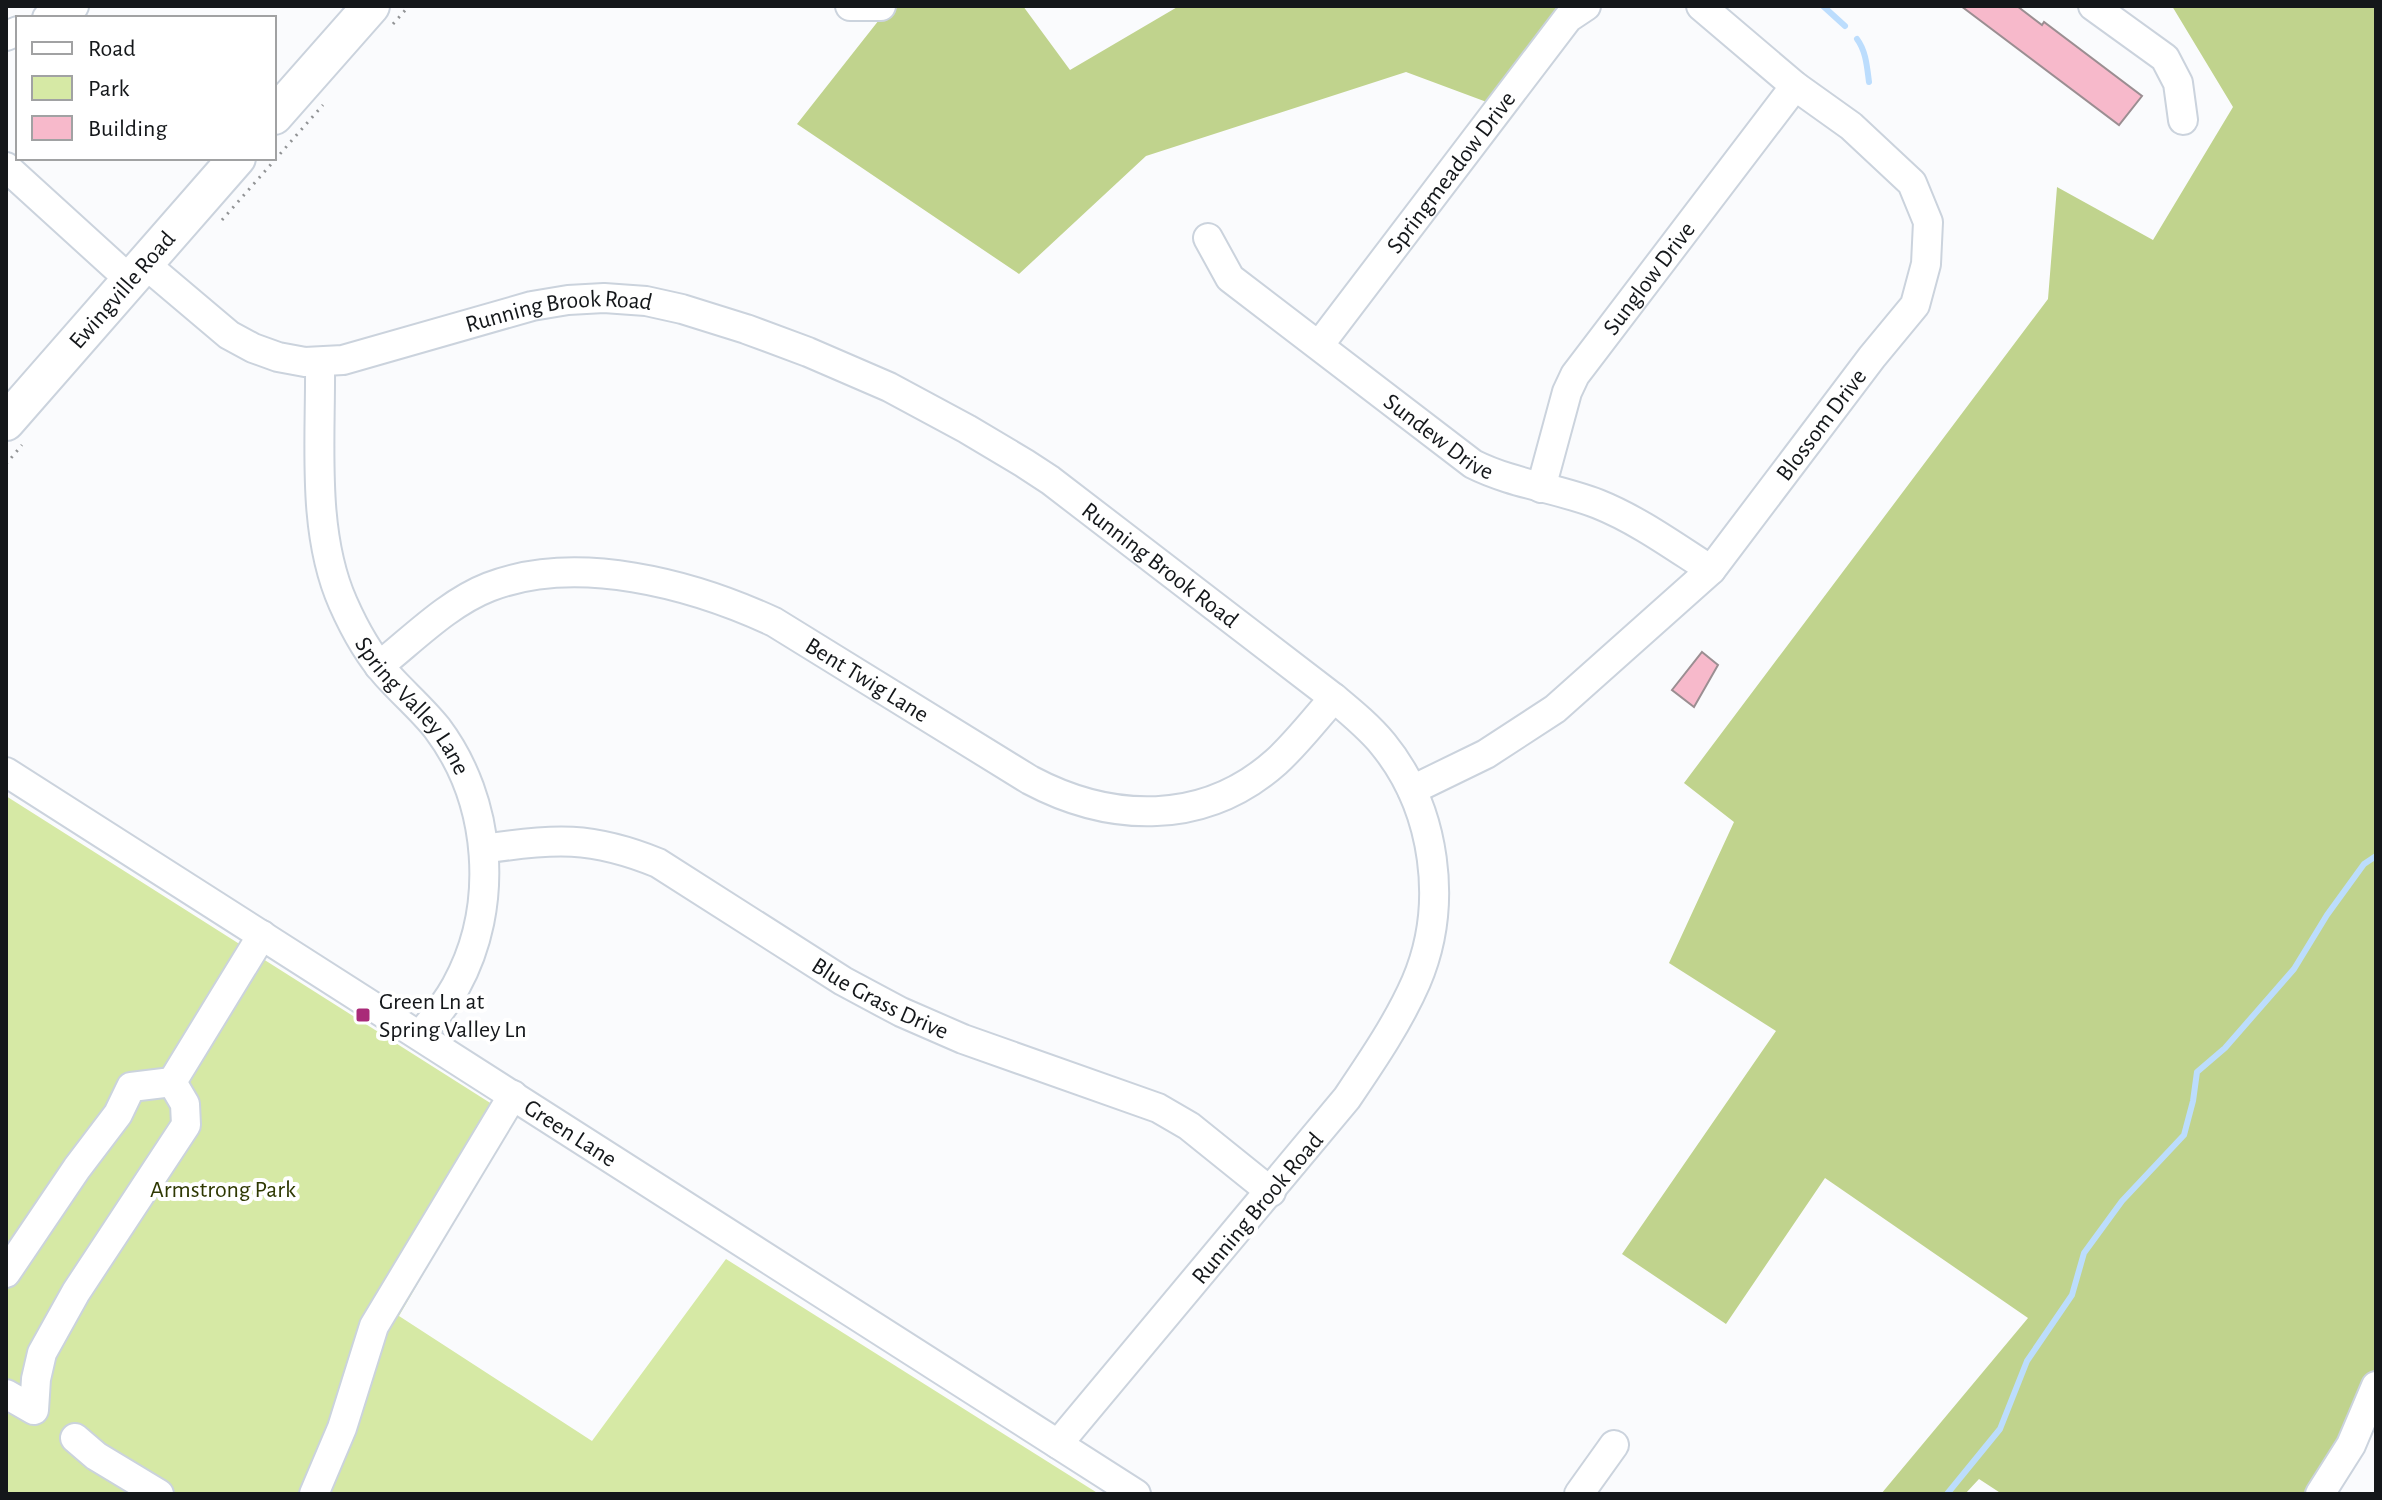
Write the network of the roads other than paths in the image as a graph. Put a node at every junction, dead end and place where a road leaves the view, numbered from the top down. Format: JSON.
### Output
{"nodes":[{"id":1,"x":74,"y":6,"type":"edge"},
{"id":2,"x":371,"y":6,"type":"edge"},
{"id":3,"x":850,"y":6,"type":"edge"},
{"id":4,"x":881,"y":6,"type":"edge"},
{"id":5,"x":1586,"y":6,"type":"edge"},
{"id":6,"x":1701,"y":6,"type":"edge"},
{"id":7,"x":2093,"y":6,"type":"edge"},
{"id":8,"x":52,"y":16,"type":"edge"},
{"id":9,"x":1795,"y":86,"type":"junction"},
{"id":10,"x":276,"y":114,"type":"edge"},
{"id":11,"x":2183,"y":120,"type":"dead end"},
{"id":12,"x":235,"y":160,"type":"edge"},
{"id":13,"x":6,"y":167,"type":"edge"},
{"id":14,"x":1208,"y":238,"type":"dead end"},
{"id":15,"x":138,"y":272,"type":"junction"},
{"id":16,"x":1320,"y":344,"type":"junction"},
{"id":17,"x":320,"y":363,"type":"junction"},
{"id":18,"x":6,"y":422,"type":"edge"},
{"id":19,"x":1541,"y":488,"type":"junction"},
{"id":20,"x":1711,"y":570,"type":"junction"},
{"id":21,"x":379,"y":666,"type":"junction"},
{"id":22,"x":1334,"y":698,"type":"junction"},
{"id":23,"x":6,"y":772,"type":"edge"},
{"id":24,"x":1412,"y":790,"type":"junction"},
{"id":25,"x":484,"y":849,"type":"junction"},
{"id":26,"x":262,"y":935,"type":"junction"},
{"id":27,"x":420,"y":1035,"type":"junction"},
{"id":28,"x":172,"y":1082,"type":"junction"},
{"id":29,"x":513,"y":1095,"type":"junction"},
{"id":30,"x":1271,"y":1192,"type":"junction"},
{"id":31,"x":6,"y":1273,"type":"edge"},
{"id":32,"x":2376,"y":1386,"type":"edge"},
{"id":33,"x":6,"y":1394,"type":"edge"},
{"id":34,"x":75,"y":1438,"type":"dead end"},
{"id":35,"x":1058,"y":1444,"type":"junction"},
{"id":36,"x":1614,"y":1445,"type":"dead end"},
{"id":37,"x":159,"y":1494,"type":"edge"},
{"id":38,"x":314,"y":1494,"type":"edge"},
{"id":39,"x":1136,"y":1494,"type":"edge"},
{"id":40,"x":1579,"y":1494,"type":"edge"},
{"id":41,"x":2320,"y":1494,"type":"edge"}],
"edges":[{"from":1,"to":8,"type":"street"},
{"from":2,"to":10,"type":"main road"},
{"from":3,"to":4,"type":"street"},
{"from":5,"to":16,"type":"street","name":"Springmeadow Drive"},
{"from":6,"to":9,"type":"street","name":"Blossom Drive"},
{"from":7,"to":11,"type":"street"},
{"from":9,"to":19,"type":"street","name":"Sunglow Drive"},
{"from":9,"to":20,"type":"street","name":"Blossom Drive"},
{"from":12,"to":15,"type":"main road","name":"Ewingville Road"},
{"from":13,"to":15,"type":"street","name":"Running Brook Road"},
{"from":14,"to":16,"type":"street","name":"Sundew Drive"},
{"from":15,"to":17,"type":"street","name":"Running Brook Road"},
{"from":15,"to":18,"type":"main road","name":"Ewingville Road"},
{"from":16,"to":19,"type":"street","name":"Sundew Drive"},
{"from":17,"to":21,"type":"street","name":"Spring Valley Lane"},
{"from":17,"to":22,"type":"street","name":"Running Brook Road"},
{"from":19,"to":20,"type":"street","name":"Sundew Drive"},
{"from":20,"to":24,"type":"street","name":"Blossom Drive"},
{"from":21,"to":22,"type":"street","name":"Bent Twig Lane"},
{"from":21,"to":25,"type":"street","name":"Spring Valley Lane"},
{"from":22,"to":24,"type":"street","name":"Running Brook Road"},
{"from":23,"to":26,"type":"street","name":"Green Lane"},
{"from":24,"to":30,"type":"street","name":"Running Brook Road"},
{"from":25,"to":27,"type":"street","name":"Spring Valley Lane"},
{"from":25,"to":30,"type":"street","name":"Blue Grass Drive"},
{"from":26,"to":27,"type":"street","name":"Green Lane"},
{"from":26,"to":28,"type":"street"},
{"from":27,"to":29,"type":"street","name":"Green Lane"},
{"from":28,"to":31,"type":"street"},
{"from":28,"to":33,"type":"street"},
{"from":29,"to":35,"type":"street","name":"Green Lane"},
{"from":29,"to":38,"type":"street"},
{"from":30,"to":35,"type":"street","name":"Running Brook Road"},
{"from":32,"to":41,"type":"street"},
{"from":34,"to":37,"type":"street"},
{"from":35,"to":39,"type":"street","name":"Green Lane"},
{"from":36,"to":40,"type":"street"}]}
